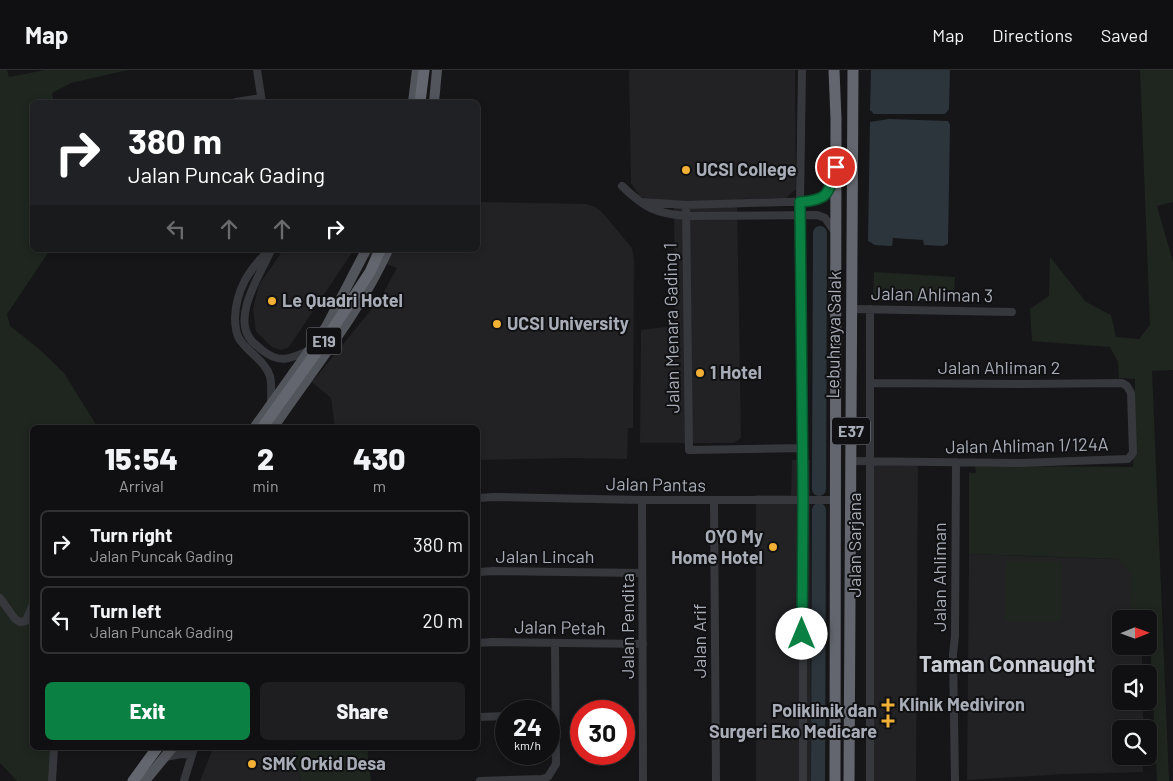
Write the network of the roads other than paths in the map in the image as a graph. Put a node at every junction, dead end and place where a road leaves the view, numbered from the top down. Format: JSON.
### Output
{"nodes":[{"id":1,"x":257,"y":70,"type":"edge"},
{"id":2,"x":417,"y":70,"type":"edge"},
{"id":3,"x":425,"y":70,"type":"edge"},
{"id":4,"x":437,"y":70,"type":"edge"},
{"id":5,"x":802,"y":70,"type":"edge"},
{"id":6,"x":834,"y":70,"type":"edge"},
{"id":7,"x":853,"y":70,"type":"edge"},
{"id":8,"x":262,"y":100,"type":"edge"},
{"id":9,"x":414,"y":100,"type":"edge"},
{"id":10,"x":421,"y":100,"type":"edge"},
{"id":11,"x":434,"y":100,"type":"edge"},
{"id":12,"x":836,"y":167,"type":"junction"},
{"id":13,"x":622,"y":186,"type":"dead end"},
{"id":14,"x":638,"y":202,"type":"junction"},
{"id":15,"x":800,"y":202,"type":"junction"},
{"id":16,"x":686,"y":205,"type":"junction"},
{"id":17,"x":800,"y":215,"type":"junction"},
{"id":18,"x":686,"y":216,"type":"junction"},
{"id":19,"x":836,"y":234,"type":"junction"},
{"id":20,"x":268,"y":252,"type":"edge"},
{"id":21,"x":269,"y":252,"type":"edge"},
{"id":22,"x":365,"y":252,"type":"edge"},
{"id":23,"x":377,"y":252,"type":"edge"},
{"id":24,"x":387,"y":252,"type":"edge"},
{"id":25,"x":239,"y":294,"type":"junction"},
{"id":26,"x":249,"y":297,"type":"junction"},
{"id":27,"x":852,"y":309,"type":"junction"},
{"id":28,"x":870,"y":309,"type":"junction"},
{"id":29,"x":236,"y":311,"type":"junction"},
{"id":30,"x":246,"y":312,"type":"junction"},
{"id":31,"x":1012,"y":312,"type":"dead end"},
{"id":32,"x":308,"y":351,"type":"junction"},
{"id":33,"x":870,"y":383,"type":"junction"},
{"id":34,"x":1127,"y":386,"type":"joint"},
{"id":35,"x":271,"y":403,"type":"junction"},
{"id":36,"x":256,"y":425,"type":"edge"},
{"id":37,"x":262,"y":425,"type":"edge"},
{"id":38,"x":275,"y":425,"type":"edge"},
{"id":39,"x":803,"y":448,"type":"junction"},
{"id":40,"x":851,"y":461,"type":"junction"},
{"id":41,"x":870,"y":462,"type":"junction"},
{"id":42,"x":956,"y":462,"type":"junction"},
{"id":43,"x":480,"y":498,"type":"edge"},
{"id":44,"x":642,"y":500,"type":"junction"},
{"id":45,"x":803,"y":500,"type":"junction"},
{"id":46,"x":835,"y":500,"type":"junction"},
{"id":47,"x":714,"y":501,"type":"junction"},
{"id":48,"x":480,"y":572,"type":"edge"},
{"id":49,"x":642,"y":572,"type":"junction"},
{"id":50,"x":0,"y":598,"type":"edge"},
{"id":51,"x":30,"y":611,"type":"edge"},
{"id":52,"x":480,"y":643,"type":"edge"},
{"id":53,"x":555,"y":643,"type":"junction"},
{"id":54,"x":643,"y":644,"type":"junction"},
{"id":55,"x":553,"y":700,"type":"edge"},
{"id":56,"x":495,"y":716,"type":"edge"},
{"id":57,"x":480,"y":717,"type":"edge"},
{"id":58,"x":54,"y":750,"type":"edge"},
{"id":59,"x":152,"y":750,"type":"edge"},
{"id":60,"x":192,"y":750,"type":"edge"},
{"id":61,"x":161,"y":751,"type":"edge"},
{"id":62,"x":554,"y":765,"type":"edge"},
{"id":63,"x":52,"y":781,"type":"edge"},
{"id":64,"x":126,"y":781,"type":"edge"},
{"id":65,"x":133,"y":781,"type":"edge"},
{"id":66,"x":138,"y":781,"type":"edge"},
{"id":67,"x":146,"y":781,"type":"edge"},
{"id":68,"x":184,"y":781,"type":"edge"},
{"id":69,"x":480,"y":781,"type":"edge"},
{"id":70,"x":643,"y":781,"type":"edge"},
{"id":71,"x":716,"y":781,"type":"edge"},
{"id":72,"x":802,"y":781,"type":"edge"},
{"id":73,"x":835,"y":781,"type":"edge"},
{"id":74,"x":849,"y":781,"type":"edge"},
{"id":75,"x":870,"y":781,"type":"edge"},
{"id":76,"x":955,"y":781,"type":"edge"}],
"edges":[{"from":1,"to":8,"type":"street"},
{"from":2,"to":9,"type":"main road"},
{"from":3,"to":10,"type":"highway"},
{"from":4,"to":11,"type":"main road"},
{"from":5,"to":15,"type":"street"},
{"from":6,"to":12,"type":"highway","name":"Lebuhraya Salak","number":"E37"},
{"from":7,"to":27,"type":"highway","name":"Lebuhraya Salak","number":"E37"},
{"from":12,"to":15,"type":"street"},
{"from":12,"to":19,"type":"highway","name":"Lebuhraya Salak","number":"E37"},
{"from":13,"to":14,"type":"street"},
{"from":14,"to":16,"type":"street"},
{"from":14,"to":18,"type":"street"},
{"from":15,"to":16,"type":"street"},
{"from":15,"to":17,"type":"street"},
{"from":16,"to":18,"type":"street","name":"Jalan Menara Gading 1"},
{"from":17,"to":18,"type":"street"},
{"from":17,"to":19,"type":"street"},
{"from":17,"to":39,"type":"street"},
{"from":18,"to":39,"type":"street","name":"Jalan Menara Gading 1"},
{"from":19,"to":46,"type":"highway","name":"Lebuhraya Salak","number":"E37"},
{"from":20,"to":25,"type":"street"},
{"from":21,"to":26,"type":"street"},
{"from":22,"to":32,"type":"main road"},
{"from":23,"to":37,"type":"highway","number":"E19"},
{"from":24,"to":38,"type":"main road"},
{"from":25,"to":26,"type":"street"},
{"from":25,"to":29,"type":"street"},
{"from":26,"to":30,"type":"street"},
{"from":27,"to":28,"type":"street","name":"Jalan Ahliman 3"},
{"from":27,"to":40,"type":"highway","name":"Lebuhraya Salak","number":"E37"},
{"from":28,"to":31,"type":"street","name":"Jalan Ahliman 3"},
{"from":28,"to":33,"type":"street","name":"Jalan Sarjana"},
{"from":29,"to":30,"type":"street"},
{"from":29,"to":35,"type":"street"},
{"from":30,"to":32,"type":"street"},
{"from":32,"to":35,"type":"main road"},
{"from":33,"to":34,"type":"street","name":"Jalan Ahliman 2"},
{"from":33,"to":41,"type":"street","name":"Jalan Sarjana"},
{"from":34,"to":42,"type":"street","name":"Jalan Ahliman 1/124A"},
{"from":35,"to":36,"type":"main road"},
{"from":39,"to":45,"type":"street"},
{"from":40,"to":41,"type":"street","name":"Jalan Ahliman 1/124A"},
{"from":40,"to":74,"type":"highway","name":"Lebuhraya Salak","number":"E37"},
{"from":41,"to":42,"type":"street","name":"Jalan Ahliman 1/124A"},
{"from":41,"to":75,"type":"street","name":"Jalan Sarjana"},
{"from":42,"to":76,"type":"street","name":"Jalan Ahliman"},
{"from":43,"to":44,"type":"street","name":"Jalan Pantas"},
{"from":44,"to":47,"type":"street","name":"Jalan Pantas"},
{"from":44,"to":49,"type":"street","name":"Jalan Pendita"},
{"from":45,"to":46,"type":"street","name":"Jalan Pantas"},
{"from":45,"to":47,"type":"street","name":"Jalan Pantas"},
{"from":45,"to":72,"type":"street"},
{"from":46,"to":73,"type":"highway","name":"Lebuhraya Salak","number":"E37"},
{"from":47,"to":71,"type":"street","name":"Jalan Arif"},
{"from":48,"to":49,"type":"street","name":"Jalan Lincah"},
{"from":49,"to":54,"type":"street","name":"Jalan Pendita"},
{"from":50,"to":51,"type":"street"},
{"from":52,"to":53,"type":"street","name":"Jalan Petah"},
{"from":53,"to":54,"type":"street","name":"Jalan Petah"},
{"from":53,"to":55,"type":"street"},
{"from":54,"to":70,"type":"street","name":"Jalan Pendita"},
{"from":56,"to":57,"type":"street"},
{"from":58,"to":63,"type":"street"},
{"from":59,"to":64,"type":"main road"},
{"from":60,"to":61,"type":"street"},
{"from":60,"to":68,"type":"street"},
{"from":61,"to":65,"type":"highway"},
{"from":61,"to":66,"type":"highway"},
{"from":61,"to":67,"type":"main road"},
{"from":62,"to":69,"type":"street"}]}
